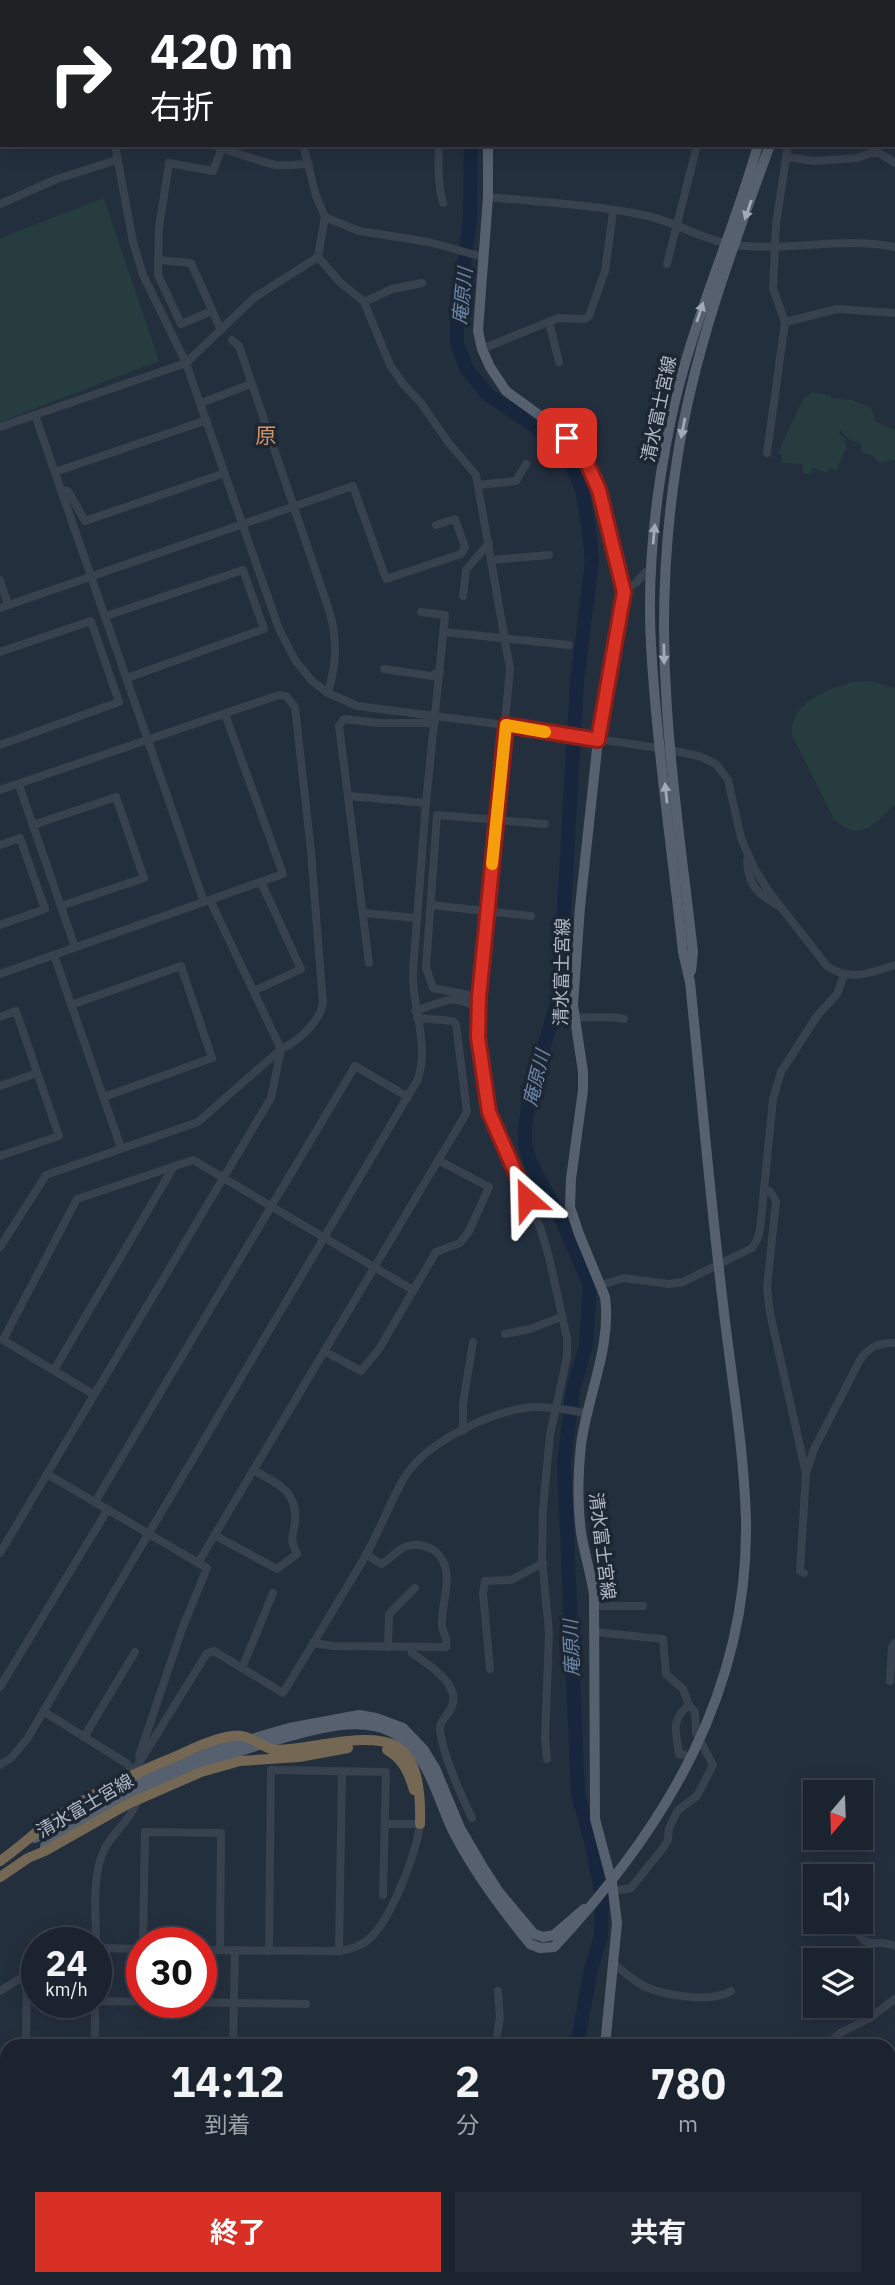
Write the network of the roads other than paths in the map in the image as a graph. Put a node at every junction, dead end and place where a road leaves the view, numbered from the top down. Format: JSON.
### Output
{"nodes":[{"id":1,"x":115,"y":147,"type":"edge"},
{"id":2,"x":304,"y":147,"type":"edge"},
{"id":3,"x":439,"y":147,"type":"edge"},
{"id":4,"x":488,"y":147,"type":"edge"},
{"id":5,"x":697,"y":147,"type":"edge"},
{"id":6,"x":757,"y":147,"type":"edge"},
{"id":7,"x":769,"y":147,"type":"edge"},
{"id":8,"x":788,"y":147,"type":"edge"},
{"id":9,"x":217,"y":148,"type":"edge"},
{"id":10,"x":787,"y":157,"type":"junction"},
{"id":11,"x":117,"y":160,"type":"junction"},
{"id":12,"x":895,"y":163,"type":"edge"},
{"id":13,"x":309,"y":164,"type":"junction"},
{"id":14,"x":488,"y":197,"type":"junction"},
{"id":15,"x":443,"y":203,"type":"dead end"},
{"id":16,"x":0,"y":204,"type":"edge"},
{"id":17,"x":613,"y":212,"type":"junction"},
{"id":18,"x":325,"y":217,"type":"junction"},
{"id":19,"x":677,"y":226,"type":"junction"},
{"id":20,"x":724,"y":243,"type":"junction"},
{"id":21,"x":736,"y":245,"type":"junction"},
{"id":22,"x":776,"y":247,"type":"junction"},
{"id":23,"x":895,"y":247,"type":"edge"},
{"id":24,"x":318,"y":257,"type":"junction"},
{"id":25,"x":483,"y":257,"type":"junction"},
{"id":26,"x":158,"y":260,"type":"junction"},
{"id":27,"x":667,"y":264,"type":"dead end"},
{"id":28,"x":422,"y":283,"type":"dead end"},
{"id":29,"x":364,"y":302,"type":"junction"},
{"id":30,"x":212,"y":311,"type":"junction"},
{"id":31,"x":895,"y":313,"type":"edge"},
{"id":32,"x":549,"y":321,"type":"junction"},
{"id":33,"x":785,"y":322,"type":"junction"},
{"id":34,"x":221,"y":330,"type":"junction"},
{"id":35,"x":232,"y":340,"type":"dead end"},
{"id":36,"x":482,"y":349,"type":"junction"},
{"id":37,"x":559,"y":362,"type":"dead end"},
{"id":38,"x":187,"y":363,"type":"junction"},
{"id":39,"x":251,"y":384,"type":"junction"},
{"id":40,"x":201,"y":402,"type":"junction"},
{"id":41,"x":35,"y":415,"type":"junction"},
{"id":42,"x":207,"y":419,"type":"junction"},
{"id":43,"x":0,"y":427,"type":"edge"},
{"id":44,"x":767,"y":453,"type":"dead end"},
{"id":45,"x":526,"y":464,"type":"dead end"},
{"id":46,"x":55,"y":472,"type":"junction"},
{"id":47,"x":225,"y":473,"type":"junction"},
{"id":48,"x":478,"y":485,"type":"junction"},
{"id":49,"x":61,"y":490,"type":"junction"},
{"id":50,"x":294,"y":507,"type":"junction"},
{"id":51,"x":242,"y":525,"type":"junction"},
{"id":52,"x":436,"y":525,"type":"dead end"},
{"id":53,"x":489,"y":543,"type":"junction"},
{"id":54,"x":549,"y":555,"type":"dead end"},
{"id":55,"x":492,"y":560,"type":"junction"},
{"id":56,"x":652,"y":573,"type":"junction"},
{"id":57,"x":93,"y":576,"type":"junction"},
{"id":58,"x":0,"y":580,"type":"edge"},
{"id":59,"x":624,"y":592,"type":"junction"},
{"id":60,"x":463,"y":596,"type":"dead end"},
{"id":61,"x":4,"y":607,"type":"edge"},
{"id":62,"x":421,"y":612,"type":"dead end"},
{"id":63,"x":106,"y":616,"type":"junction"},
{"id":64,"x":444,"y":632,"type":"junction"},
{"id":65,"x":506,"y":639,"type":"junction"},
{"id":66,"x":569,"y":645,"type":"dead end"},
{"id":67,"x":0,"y":652,"type":"edge"},
{"id":68,"x":384,"y":669,"type":"dead end"},
{"id":69,"x":440,"y":671,"type":"junction"},
{"id":70,"x":127,"y":678,"type":"junction"},
{"id":71,"x":328,"y":693,"type":"junction"},
{"id":72,"x":225,"y":713,"type":"junction"},
{"id":73,"x":435,"y":720,"type":"junction"},
{"id":74,"x":506,"y":725,"type":"junction"},
{"id":75,"x":148,"y":739,"type":"junction"},
{"id":76,"x":598,"y":740,"type":"junction"},
{"id":77,"x":0,"y":745,"type":"edge"},
{"id":78,"x":666,"y":749,"type":"junction"},
{"id":79,"x":19,"y":785,"type":"junction"},
{"id":80,"x":0,"y":790,"type":"edge"},
{"id":81,"x":349,"y":796,"type":"junction"},
{"id":82,"x":426,"y":803,"type":"junction"},
{"id":83,"x":496,"y":820,"type":"junction"},
{"id":84,"x":545,"y":824,"type":"dead end"},
{"id":85,"x":33,"y":825,"type":"junction"},
{"id":86,"x":0,"y":845,"type":"edge"},
{"id":87,"x":261,"y":882,"type":"junction"},
{"id":88,"x":207,"y":901,"type":"junction"},
{"id":89,"x":431,"y":905,"type":"junction"},
{"id":90,"x":61,"y":906,"type":"junction"},
{"id":91,"x":488,"y":911,"type":"junction"},
{"id":92,"x":364,"y":913,"type":"junction"},
{"id":93,"x":531,"y":916,"type":"dead end"},
{"id":94,"x":416,"y":918,"type":"junction"},
{"id":95,"x":0,"y":925,"type":"edge"},
{"id":96,"x":75,"y":947,"type":"junction"},
{"id":97,"x":54,"y":955,"type":"junction"},
{"id":98,"x":369,"y":963,"type":"dead end"},
{"id":99,"x":895,"y":965,"type":"edge"},
{"id":100,"x":0,"y":974,"type":"edge"},
{"id":101,"x":844,"y":975,"type":"junction"},
{"id":102,"x":254,"y":991,"type":"junction"},
{"id":103,"x":479,"y":997,"type":"junction"},
{"id":104,"x":71,"y":1005,"type":"junction"},
{"id":105,"x":479,"y":1009,"type":"junction"},
{"id":106,"x":416,"y":1015,"type":"junction"},
{"id":107,"x":0,"y":1017,"type":"edge"},
{"id":108,"x":574,"y":1017,"type":"junction"},
{"id":109,"x":624,"y":1018,"type":"dead end"},
{"id":110,"x":281,"y":1049,"type":"junction"},
{"id":111,"x":37,"y":1073,"type":"junction"},
{"id":112,"x":0,"y":1086,"type":"edge"},
{"id":113,"x":104,"y":1097,"type":"junction"},
{"id":114,"x":408,"y":1097,"type":"junction"},
{"id":115,"x":121,"y":1148,"type":"junction"},
{"id":116,"x":0,"y":1156,"type":"edge"},
{"id":117,"x":438,"y":1160,"type":"junction"},
{"id":118,"x":174,"y":1166,"type":"junction"},
{"id":119,"x":223,"y":1178,"type":"junction"},
{"id":120,"x":764,"y":1191,"type":"junction"},
{"id":121,"x":271,"y":1205,"type":"junction"},
{"id":122,"x":324,"y":1238,"type":"junction"},
{"id":123,"x":0,"y":1247,"type":"edge"},
{"id":124,"x":718,"y":1265,"type":"junction"},
{"id":125,"x":374,"y":1267,"type":"junction"},
{"id":126,"x":601,"y":1284,"type":"junction"},
{"id":127,"x":413,"y":1290,"type":"junction"},
{"id":128,"x":561,"y":1317,"type":"junction"},
{"id":129,"x":505,"y":1334,"type":"dead end"},
{"id":130,"x":473,"y":1342,"type":"dead end"},
{"id":131,"x":895,"y":1343,"type":"edge"},
{"id":132,"x":324,"y":1350,"type":"junction"},
{"id":133,"x":54,"y":1370,"type":"junction"},
{"id":134,"x":93,"y":1394,"type":"junction"},
{"id":135,"x":558,"y":1408,"type":"junction"},
{"id":136,"x":586,"y":1413,"type":"junction"},
{"id":137,"x":463,"y":1431,"type":"junction"},
{"id":138,"x":253,"y":1469,"type":"junction"},
{"id":139,"x":806,"y":1473,"type":"junction"},
{"id":140,"x":47,"y":1474,"type":"junction"},
{"id":141,"x":95,"y":1502,"type":"junction"},
{"id":142,"x":108,"y":1509,"type":"junction"},
{"id":143,"x":149,"y":1534,"type":"junction"},
{"id":144,"x":214,"y":1535,"type":"junction"},
{"id":145,"x":0,"y":1553,"type":"edge"},
{"id":146,"x":366,"y":1554,"type":"junction"},
{"id":147,"x":198,"y":1563,"type":"junction"},
{"id":148,"x":543,"y":1563,"type":"junction"},
{"id":149,"x":804,"y":1573,"type":"dead end"},
{"id":150,"x":415,"y":1588,"type":"dead end"},
{"id":151,"x":273,"y":1593,"type":"dead end"},
{"id":152,"x":594,"y":1606,"type":"junction"},
{"id":153,"x":643,"y":1606,"type":"dead end"},
{"id":154,"x":594,"y":1632,"type":"junction"},
{"id":155,"x":313,"y":1643,"type":"junction"},
{"id":156,"x":895,"y":1643,"type":"edge"},
{"id":157,"x":388,"y":1647,"type":"junction"},
{"id":158,"x":411,"y":1648,"type":"junction"},
{"id":159,"x":135,"y":1652,"type":"dead end"},
{"id":160,"x":242,"y":1668,"type":"junction"},
{"id":161,"x":490,"y":1669,"type":"dead end"},
{"id":162,"x":890,"y":1681,"type":"dead end"},
{"id":163,"x":0,"y":1687,"type":"edge"},
{"id":164,"x":689,"y":1705,"type":"junction"},
{"id":165,"x":43,"y":1711,"type":"junction"},
{"id":166,"x":85,"y":1737,"type":"junction"},
{"id":167,"x":685,"y":1755,"type":"dead end"},
{"id":168,"x":547,"y":1759,"type":"dead end"},
{"id":169,"x":0,"y":1765,"type":"edge"},
{"id":170,"x":134,"y":1771,"type":"junction"},
{"id":171,"x":342,"y":1771,"type":"junction"},
{"id":172,"x":472,"y":1818,"type":"dead end"},
{"id":173,"x":385,"y":1824,"type":"junction"},
{"id":174,"x":420,"y":1824,"type":"junction"},
{"id":175,"x":63,"y":1827,"type":"junction"},
{"id":176,"x":0,"y":1861,"type":"edge"},
{"id":177,"x":0,"y":1877,"type":"edge"},
{"id":178,"x":613,"y":1891,"type":"junction"},
{"id":179,"x":383,"y":1895,"type":"dead end"},
{"id":180,"x":96,"y":1927,"type":"edge"},
{"id":181,"x":144,"y":1927,"type":"edge"},
{"id":182,"x":859,"y":1934,"type":"edge"},
{"id":183,"x":895,"y":1946,"type":"edge"},
{"id":184,"x":220,"y":1950,"type":"joint"},
{"id":185,"x":235,"y":1950,"type":"junction"},
{"id":186,"x":269,"y":1951,"type":"junction"},
{"id":187,"x":339,"y":1951,"type":"junction"},
{"id":188,"x":615,"y":1965,"type":"junction"},
{"id":189,"x":21,"y":1978,"type":"edge"},
{"id":190,"x":0,"y":1991,"type":"edge"},
{"id":191,"x":498,"y":1991,"type":"dead end"},
{"id":192,"x":731,"y":1991,"type":"dead end"},
{"id":193,"x":895,"y":1999,"type":"edge"},
{"id":194,"x":112,"y":2002,"type":"edge"},
{"id":195,"x":234,"y":2003,"type":"junction"},
{"id":196,"x":306,"y":2004,"type":"dead end"},
{"id":197,"x":26,"y":2018,"type":"edge"},
{"id":198,"x":95,"y":2018,"type":"edge"},
{"id":199,"x":26,"y":2039,"type":"edge"},
{"id":200,"x":95,"y":2039,"type":"edge"},
{"id":201,"x":233,"y":2039,"type":"edge"},
{"id":202,"x":496,"y":2039,"type":"edge"},
{"id":203,"x":606,"y":2039,"type":"edge"},
{"id":204,"x":834,"y":2039,"type":"edge"}],
"edges":[{"from":1,"to":11,"type":"street"},
{"from":2,"to":13,"type":"street"},
{"from":3,"to":15,"type":"street"},
{"from":4,"to":14,"type":"main road","name":"清水富士宮線"},
{"from":5,"to":19,"type":"street"},
{"from":6,"to":20,"type":"main road","name":"清水富士宮線"},
{"from":7,"to":21,"type":"main road","name":"清水富士宮線","one_way":true},
{"from":8,"to":10,"type":"street"},
{"from":9,"to":13,"type":"street"},
{"from":9,"to":26,"type":"street"},
{"from":10,"to":12,"type":"street"},
{"from":10,"to":22,"type":"street"},
{"from":11,"to":16,"type":"street"},
{"from":11,"to":38,"type":"street"},
{"from":13,"to":18,"type":"street"},
{"from":14,"to":17,"type":"street"},
{"from":14,"to":25,"type":"main road","name":"清水富士宮線"},
{"from":17,"to":19,"type":"street"},
{"from":17,"to":32,"type":"street"},
{"from":18,"to":24,"type":"street"},
{"from":18,"to":25,"type":"street"},
{"from":19,"to":20,"type":"street"},
{"from":19,"to":27,"type":"street"},
{"from":20,"to":21,"type":"street"},
{"from":56,"to":20,"type":"main road","name":"清水富士宮線","one_way":true},
{"from":21,"to":22,"type":"street"},
{"from":21,"to":78,"type":"main road","name":"清水富士宮線","one_way":true},
{"from":22,"to":23,"type":"street"},
{"from":22,"to":33,"type":"street"},
{"from":24,"to":29,"type":"street"},
{"from":24,"to":34,"type":"street"},
{"from":25,"to":36,"type":"main road","name":"清水富士宮線"},
{"from":26,"to":30,"type":"street"},
{"from":26,"to":30,"type":"street"},
{"from":28,"to":29,"type":"street"},
{"from":29,"to":48,"type":"street"},
{"from":30,"to":34,"type":"street"},
{"from":31,"to":33,"type":"street"},
{"from":32,"to":36,"type":"street"},
{"from":32,"to":37,"type":"street"},
{"from":33,"to":44,"type":"street"},
{"from":34,"to":38,"type":"street"},
{"from":35,"to":39,"type":"street"},
{"from":36,"to":59,"type":"main road","name":"清水富士宮線"},
{"from":38,"to":40,"type":"street"},
{"from":38,"to":41,"type":"street"},
{"from":39,"to":40,"type":"street"},
{"from":39,"to":50,"type":"street"},
{"from":40,"to":42,"type":"street"},
{"from":41,"to":43,"type":"street"},
{"from":41,"to":46,"type":"street"},
{"from":42,"to":46,"type":"street"},
{"from":42,"to":47,"type":"street"},
{"from":45,"to":48,"type":"street"},
{"from":46,"to":49,"type":"street"},
{"from":47,"to":49,"type":"street"},
{"from":47,"to":51,"type":"street"},
{"from":48,"to":53,"type":"street"},
{"from":49,"to":57,"type":"street"},
{"from":50,"to":51,"type":"street"},
{"from":50,"to":52,"type":"street"},
{"from":50,"to":71,"type":"street"},
{"from":51,"to":57,"type":"street"},
{"from":51,"to":71,"type":"street"},
{"from":53,"to":55,"type":"street"},
{"from":53,"to":60,"type":"street"},
{"from":54,"to":55,"type":"street"},
{"from":55,"to":65,"type":"street"},
{"from":56,"to":59,"type":"street"},
{"from":56,"to":78,"type":"main road","name":"清水富士宮線"},
{"from":57,"to":61,"type":"street"},
{"from":57,"to":63,"type":"street"},
{"from":58,"to":61,"type":"street"},
{"from":59,"to":76,"type":"main road","name":"清水富士宮線"},
{"from":62,"to":64,"type":"street"},
{"from":63,"to":70,"type":"street"},
{"from":63,"to":70,"type":"street"},
{"from":64,"to":65,"type":"street"},
{"from":64,"to":69,"type":"street"},
{"from":65,"to":66,"type":"street"},
{"from":65,"to":74,"type":"street"},
{"from":67,"to":77,"type":"street"},
{"from":68,"to":69,"type":"street"},
{"from":69,"to":73,"type":"street"},
{"from":70,"to":75,"type":"street"},
{"from":71,"to":73,"type":"street"},
{"from":72,"to":75,"type":"street"},
{"from":72,"to":87,"type":"street"},
{"from":72,"to":110,"type":"street"},
{"from":73,"to":74,"type":"street"},
{"from":73,"to":81,"type":"street"},
{"from":73,"to":82,"type":"street"},
{"from":74,"to":76,"type":"street"},
{"from":74,"to":83,"type":"street"},
{"from":75,"to":79,"type":"street"},
{"from":75,"to":88,"type":"street"},
{"from":76,"to":78,"type":"street"},
{"from":76,"to":108,"type":"main road","name":"清水富士宮線"},
{"from":78,"to":101,"type":"street"},
{"from":78,"to":124,"type":"main road","name":"清水富士宮線"},
{"from":79,"to":80,"type":"street"},
{"from":79,"to":85,"type":"street"},
{"from":81,"to":82,"type":"street"},
{"from":81,"to":92,"type":"street"},
{"from":82,"to":94,"type":"street"},
{"from":83,"to":84,"type":"street"},
{"from":83,"to":89,"type":"street"},
{"from":83,"to":91,"type":"street"},
{"from":85,"to":90,"type":"street"},
{"from":85,"to":90,"type":"street"},
{"from":86,"to":95,"type":"street"},
{"from":87,"to":88,"type":"street"},
{"from":87,"to":102,"type":"street"},
{"from":88,"to":96,"type":"street"},
{"from":88,"to":102,"type":"street"},
{"from":89,"to":91,"type":"street"},
{"from":89,"to":103,"type":"street"},
{"from":90,"to":96,"type":"street"},
{"from":91,"to":93,"type":"street"},
{"from":91,"to":103,"type":"street"},
{"from":92,"to":94,"type":"street"},
{"from":92,"to":98,"type":"street"},
{"from":94,"to":106,"type":"street"},
{"from":96,"to":97,"type":"street"},
{"from":97,"to":100,"type":"street"},
{"from":97,"to":104,"type":"street"},
{"from":99,"to":101,"type":"street"},
{"from":101,"to":120,"type":"street"},
{"from":102,"to":110,"type":"street"},
{"from":103,"to":105,"type":"street"},
{"from":104,"to":113,"type":"street"},
{"from":104,"to":113,"type":"street"},
{"from":105,"to":106,"type":"street"},
{"from":105,"to":128,"type":"street"},
{"from":106,"to":114,"type":"street"},
{"from":106,"to":117,"type":"street"},
{"from":107,"to":111,"type":"street"},
{"from":108,"to":109,"type":"street"},
{"from":108,"to":126,"type":"main road","name":"清水富士宮線"},
{"from":110,"to":115,"type":"street"},
{"from":110,"to":119,"type":"street"},
{"from":111,"to":112,"type":"street"},
{"from":111,"to":116,"type":"street"},
{"from":113,"to":115,"type":"street"},
{"from":114,"to":121,"type":"street"},
{"from":114,"to":122,"type":"street"},
{"from":115,"to":123,"type":"street"},
{"from":117,"to":125,"type":"street"},
{"from":117,"to":127,"type":"street"},
{"from":118,"to":119,"type":"street"},
{"from":118,"to":133,"type":"street"},
{"from":118,"to":133,"type":"street"},
{"from":119,"to":121,"type":"street"},
{"from":119,"to":134,"type":"street"},
{"from":120,"to":124,"type":"street"},
{"from":120,"to":139,"type":"street"},
{"from":121,"to":122,"type":"street"},
{"from":121,"to":141,"type":"street"},
{"from":122,"to":125,"type":"street"},
{"from":122,"to":143,"type":"street"},
{"from":124,"to":126,"type":"street"},
{"from":124,"to":175,"type":"main road","name":"清水富士宮線"},
{"from":125,"to":127,"type":"street"},
{"from":125,"to":132,"type":"street"},
{"from":126,"to":136,"type":"main road","name":"清水富士宮線"},
{"from":127,"to":132,"type":"street"},
{"from":128,"to":129,"type":"street"},
{"from":128,"to":135,"type":"street"},
{"from":130,"to":137,"type":"street"},
{"from":131,"to":139,"type":"street"},
{"from":132,"to":138,"type":"street"},
{"from":133,"to":134,"type":"street"},
{"from":134,"to":140,"type":"street"},
{"from":135,"to":136,"type":"street"},
{"from":135,"to":137,"type":"street"},
{"from":135,"to":148,"type":"street"},
{"from":136,"to":152,"type":"main road","name":"清水富士宮線"},
{"from":137,"to":146,"type":"street"},
{"from":138,"to":144,"type":"street"},
{"from":138,"to":144,"type":"street"},
{"from":139,"to":149,"type":"street"},
{"from":140,"to":141,"type":"street"},
{"from":140,"to":145,"type":"street"},
{"from":141,"to":142,"type":"street"},
{"from":142,"to":143,"type":"street"},
{"from":142,"to":163,"type":"street"},
{"from":143,"to":147,"type":"street"},
{"from":143,"to":165,"type":"street"},
{"from":144,"to":147,"type":"street"},
{"from":146,"to":155,"type":"street"},
{"from":146,"to":158,"type":"street"},
{"from":147,"to":170,"type":"street"},
{"from":148,"to":161,"type":"street"},
{"from":148,"to":168,"type":"street"},
{"from":150,"to":157,"type":"street"},
{"from":151,"to":160,"type":"street"},
{"from":152,"to":153,"type":"street"},
{"from":152,"to":154,"type":"main road","name":"清水富士宮線"},
{"from":154,"to":164,"type":"street"},
{"from":154,"to":178,"type":"main road","name":"清水富士宮線"},
{"from":155,"to":157,"type":"street"},
{"from":155,"to":160,"type":"street"},
{"from":156,"to":162,"type":"street"},
{"from":157,"to":158,"type":"street"},
{"from":158,"to":172,"type":"street"},
{"from":159,"to":166,"type":"street"},
{"from":160,"to":170,"type":"street"},
{"from":164,"to":167,"type":"street"},
{"from":164,"to":178,"type":"street"},
{"from":165,"to":166,"type":"street"},
{"from":165,"to":169,"type":"street"},
{"from":166,"to":170,"type":"street"},
{"from":170,"to":180,"type":"street"},
{"from":171,"to":173,"type":"street"},
{"from":171,"to":186,"type":"street"},
{"from":171,"to":187,"type":"street"},
{"from":173,"to":174,"type":"street"},
{"from":173,"to":179,"type":"street"},
{"from":174,"to":175,"type":"highway"},
{"from":174,"to":175,"type":"highway"},
{"from":174,"to":187,"type":"street"},
{"from":175,"to":176,"type":"highway"},
{"from":175,"to":177,"type":"highway"},
{"from":178,"to":188,"type":"main road","name":"清水富士宮線"},
{"from":181,"to":184,"type":"street"},
{"from":182,"to":183,"type":"street"},
{"from":184,"to":185,"type":"street"},
{"from":185,"to":186,"type":"street"},
{"from":185,"to":195,"type":"street"},
{"from":186,"to":187,"type":"street"},
{"from":188,"to":192,"type":"street"},
{"from":188,"to":203,"type":"main road","name":"清水富士宮線"},
{"from":189,"to":190,"type":"street"},
{"from":191,"to":202,"type":"street"},
{"from":193,"to":204,"type":"street"},
{"from":194,"to":195,"type":"street"},
{"from":195,"to":196,"type":"street"},
{"from":195,"to":201,"type":"street"},
{"from":197,"to":199,"type":"street"},
{"from":198,"to":200,"type":"street"}]}
